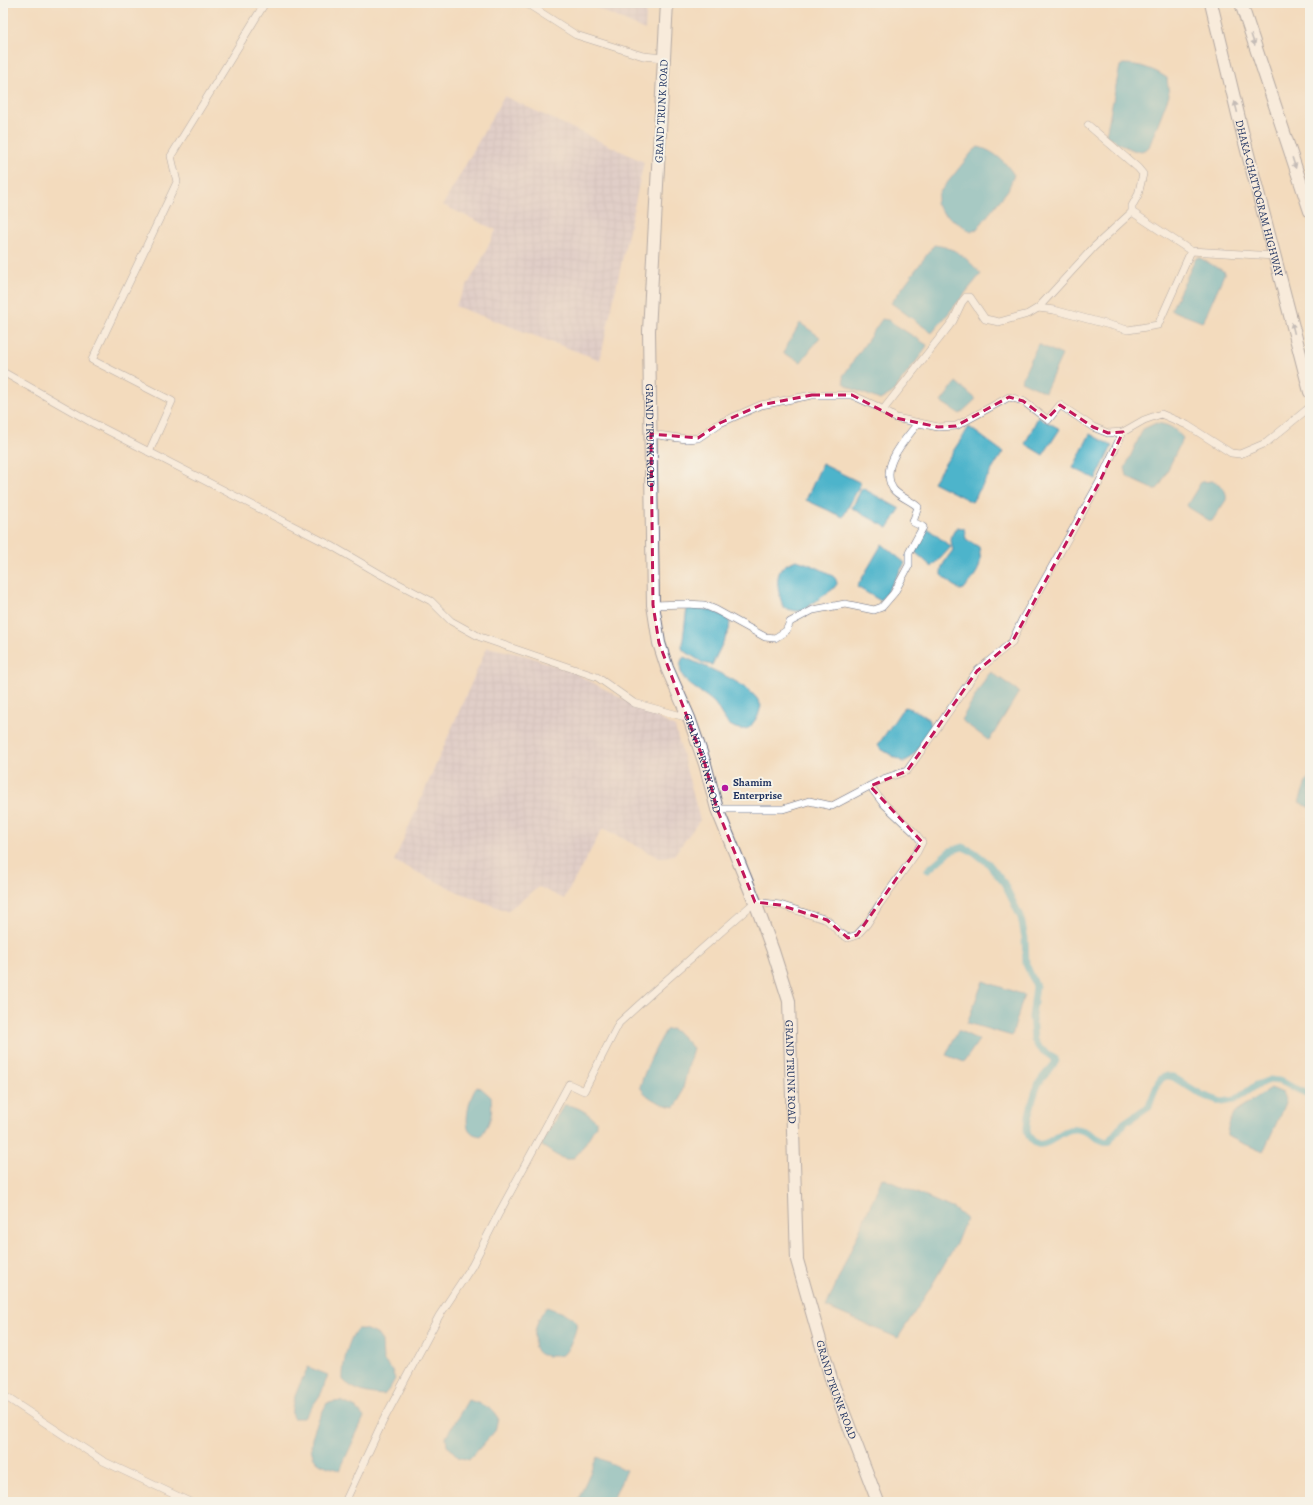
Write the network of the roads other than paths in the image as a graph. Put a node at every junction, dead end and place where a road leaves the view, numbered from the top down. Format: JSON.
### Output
{"nodes":[{"id":1,"x":265,"y":3,"type":"edge"},
{"id":2,"x":526,"y":3,"type":"edge"},
{"id":3,"x":667,"y":3,"type":"edge"},
{"id":4,"x":1211,"y":3,"type":"edge"},
{"id":5,"x":1240,"y":3,"type":"edge"},
{"id":6,"x":664,"y":58,"type":"junction"},
{"id":7,"x":1088,"y":125,"type":"dead end"},
{"id":8,"x":1310,"y":211,"type":"edge"},
{"id":9,"x":1132,"y":212,"type":"junction"},
{"id":10,"x":1191,"y":251,"type":"junction"},
{"id":11,"x":1275,"y":256,"type":"junction"},
{"id":12,"x":1038,"y":308,"type":"junction"},
{"id":13,"x":3,"y":372,"type":"edge"},
{"id":14,"x":1309,"y":386,"type":"edge"},
{"id":15,"x":1310,"y":407,"type":"edge"},
{"id":16,"x":883,"y":410,"type":"junction"},
{"id":17,"x":918,"y":423,"type":"junction"},
{"id":18,"x":1123,"y":432,"type":"junction"},
{"id":19,"x":651,"y":434,"type":"junction"},
{"id":20,"x":149,"y":452,"type":"junction"},
{"id":21,"x":653,"y":605,"type":"junction"},
{"id":22,"x":689,"y":718,"type":"junction"},
{"id":23,"x":870,"y":786,"type":"junction"},
{"id":24,"x":717,"y":809,"type":"junction"},
{"id":25,"x":755,"y":902,"type":"junction"},
{"id":26,"x":3,"y":1395,"type":"edge"},
{"id":27,"x":190,"y":1502,"type":"edge"},
{"id":28,"x":345,"y":1502,"type":"edge"},
{"id":29,"x":878,"y":1502,"type":"edge"}],
"edges":[{"from":1,"to":20,"type":"street"},
{"from":2,"to":6,"type":"street"},
{"from":3,"to":6,"type":"highway","name":"GRAND TRUNK ROAD"},
{"from":11,"to":4,"type":"highway","name":"DHAKA-CHATTOGRAM HIGHWAY","one_way":true},
{"from":5,"to":8,"type":"highway","one_way":true},
{"from":6,"to":19,"type":"highway","name":"GRAND TRUNK ROAD"},
{"from":7,"to":9,"type":"street"},
{"from":9,"to":10,"type":"street"},
{"from":9,"to":12,"type":"street"},
{"from":10,"to":11,"type":"street"},
{"from":10,"to":12,"type":"street"},
{"from":14,"to":11,"type":"highway","name":"DHAKA-CHATTOGRAM HIGHWAY","one_way":true},
{"from":12,"to":16,"type":"street"},
{"from":13,"to":20,"type":"street"},
{"from":15,"to":18,"type":"street"},
{"from":16,"to":17,"type":"street"},
{"from":16,"to":19,"type":"street"},
{"from":17,"to":18,"type":"street"},
{"from":17,"to":21,"type":"street"},
{"from":18,"to":23,"type":"street"},
{"from":19,"to":21,"type":"highway","name":"GRAND TRUNK ROAD"},
{"from":20,"to":22,"type":"street"},
{"from":21,"to":22,"type":"highway","name":"GRAND TRUNK ROAD"},
{"from":22,"to":24,"type":"highway","name":"GRAND TRUNK ROAD"},
{"from":23,"to":24,"type":"street"},
{"from":23,"to":25,"type":"street"},
{"from":24,"to":25,"type":"highway","name":"GRAND TRUNK ROAD"},
{"from":25,"to":28,"type":"street"},
{"from":25,"to":29,"type":"highway","name":"GRAND TRUNK ROAD"},
{"from":26,"to":27,"type":"street"}]}
